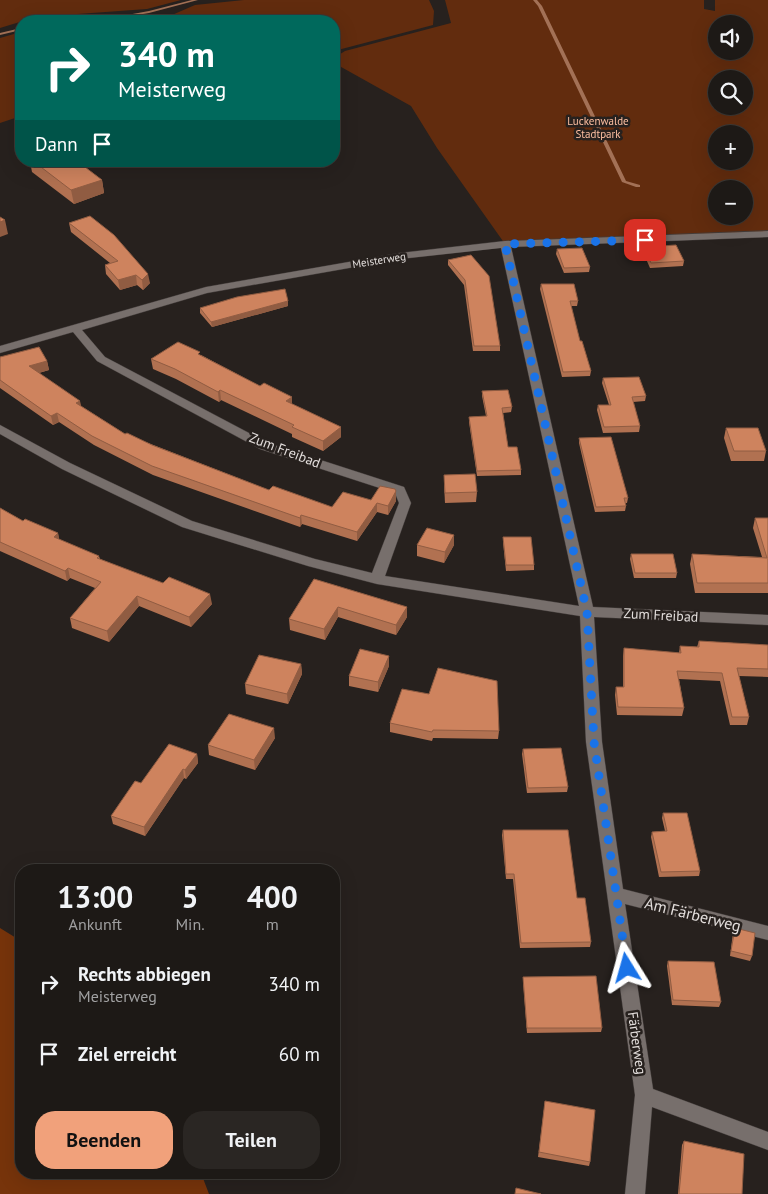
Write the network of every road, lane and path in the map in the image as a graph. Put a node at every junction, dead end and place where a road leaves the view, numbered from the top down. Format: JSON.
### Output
{"nodes":[{"id":1,"x":768,"y":234,"type":"edge"},
{"id":2,"x":505,"y":244,"type":"junction"},
{"id":3,"x":74,"y":327,"type":"junction"},
{"id":4,"x":0,"y":350,"type":"edge"},
{"id":5,"x":0,"y":430,"type":"edge"},
{"id":6,"x":377,"y":579,"type":"junction"},
{"id":7,"x":587,"y":612,"type":"junction"},
{"id":8,"x":768,"y":620,"type":"edge"},
{"id":9,"x":617,"y":895,"type":"junction"},
{"id":10,"x":768,"y":933,"type":"edge"},
{"id":11,"x":644,"y":1095,"type":"junction"},
{"id":12,"x":768,"y":1141,"type":"edge"},
{"id":13,"x":635,"y":1194,"type":"edge"}],
"edges":[{"from":1,"to":2,"type":"street","name":"Meisterweg"},
{"from":2,"to":3,"type":"street","name":"Meisterweg"},
{"from":2,"to":7,"type":"street","name":"Färberweg"},
{"from":3,"to":4,"type":"street","name":"Meisterweg"},
{"from":3,"to":6,"type":"street","name":"Zum Freibad"},
{"from":5,"to":6,"type":"street","name":"Zum Freibad"},
{"from":6,"to":7,"type":"street","name":"Zum Freibad"},
{"from":7,"to":8,"type":"street","name":"Zum Freibad"},
{"from":7,"to":9,"type":"street","name":"Färberweg"},
{"from":9,"to":10,"type":"street","name":"Am Färberweg"},
{"from":9,"to":11,"type":"street","name":"Färberweg"},
{"from":11,"to":12,"type":"street"},
{"from":11,"to":13,"type":"street","name":"Färberweg"}]}
